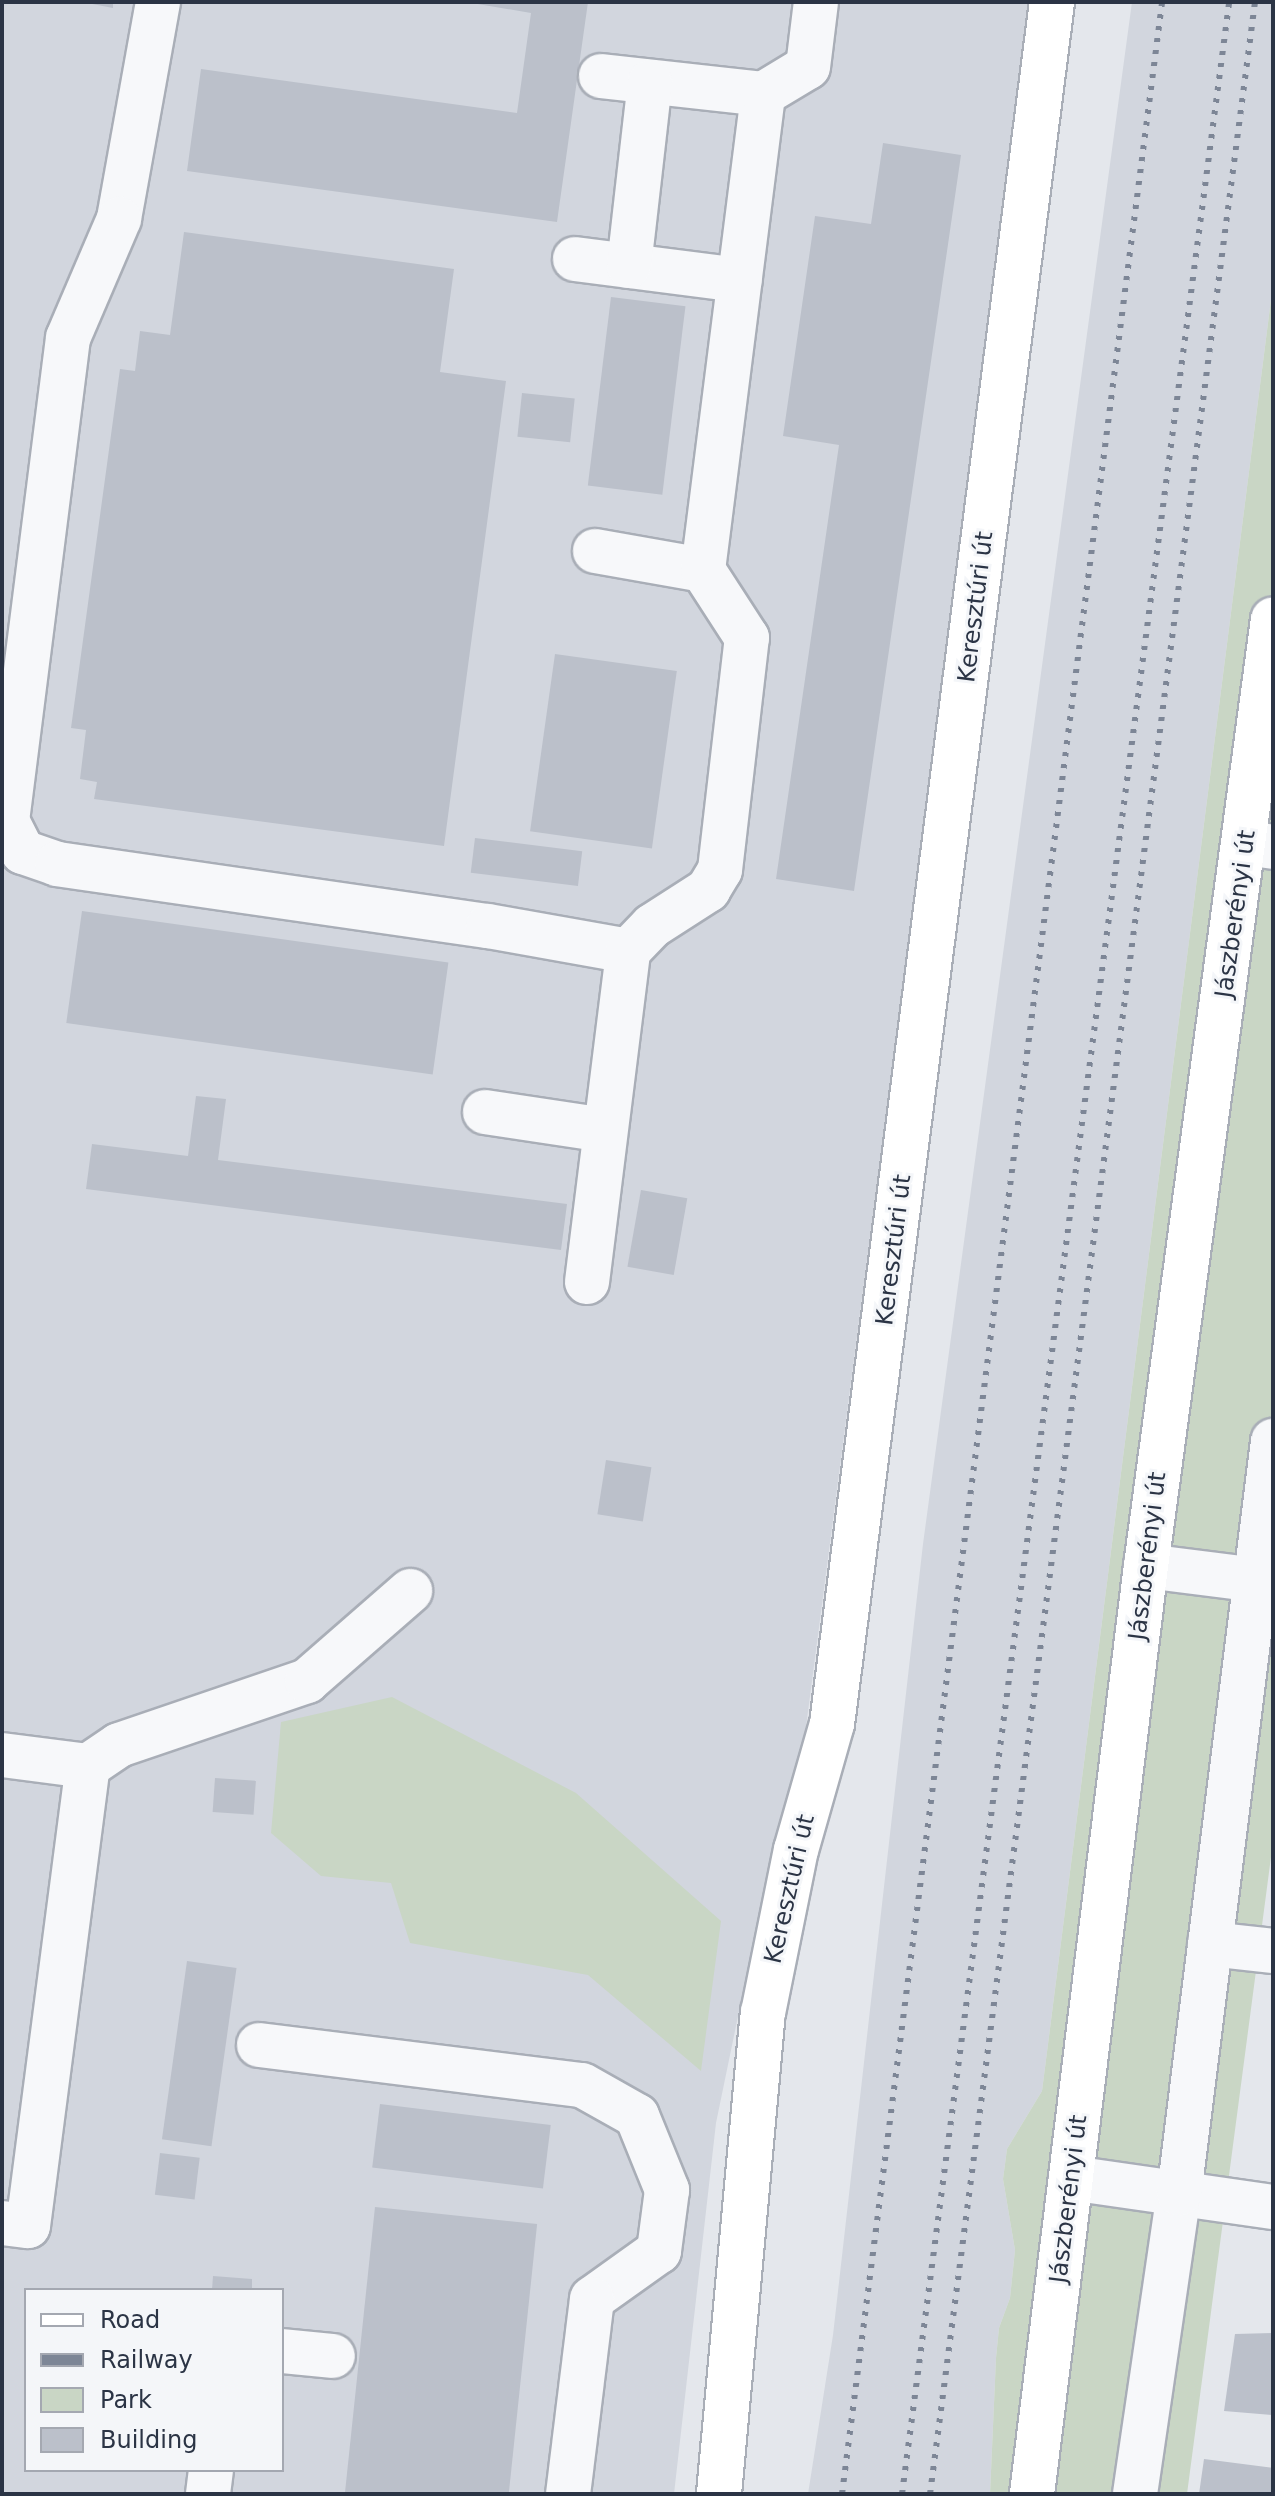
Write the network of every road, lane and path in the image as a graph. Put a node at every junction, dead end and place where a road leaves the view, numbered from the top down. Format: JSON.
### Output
{"nodes":[{"id":1,"x":158,"y":2,"type":"edge"},
{"id":2,"x":816,"y":2,"type":"edge"},
{"id":3,"x":1052,"y":2,"type":"edge"},
{"id":4,"x":601,"y":76,"type":"dead end"},
{"id":5,"x":650,"y":82,"type":"junction"},
{"id":6,"x":763,"y":94,"type":"junction"},
{"id":7,"x":575,"y":259,"type":"dead end"},
{"id":8,"x":629,"y":266,"type":"junction"},
{"id":9,"x":740,"y":280,"type":"junction"},
{"id":10,"x":595,"y":551,"type":"dead end"},
{"id":11,"x":703,"y":570,"type":"junction"},
{"id":12,"x":1273,"y":619,"type":"edge"},
{"id":13,"x":1259,"y":845,"type":"edge"},
{"id":14,"x":628,"y":951,"type":"junction"},
{"id":15,"x":485,"y":1112,"type":"dead end"},
{"id":16,"x":605,"y":1130,"type":"junction"},
{"id":17,"x":587,"y":1282,"type":"dead end"},
{"id":18,"x":1273,"y":1441,"type":"edge"},
{"id":19,"x":1146,"y":1566,"type":"junction"},
{"id":20,"x":1263,"y":1580,"type":"edge"},
{"id":21,"x":410,"y":1591,"type":"dead end"},
{"id":22,"x":2,"y":1755,"type":"edge"},
{"id":23,"x":88,"y":1766,"type":"junction"},
{"id":24,"x":1210,"y":1944,"type":"junction"},
{"id":25,"x":1273,"y":1951,"type":"edge"},
{"id":26,"x":259,"y":2045,"type":"dead end"},
{"id":27,"x":1071,"y":2178,"type":"junction"},
{"id":28,"x":1179,"y":2194,"type":"junction"},
{"id":29,"x":1273,"y":2207,"type":"edge"},
{"id":30,"x":2,"y":2223,"type":"edge"},
{"id":31,"x":284,"y":2351,"type":"edge"},
{"id":32,"x":333,"y":2356,"type":"dead end"},
{"id":33,"x":211,"y":2472,"type":"edge"},
{"id":34,"x":208,"y":2494,"type":"edge"},
{"id":35,"x":568,"y":2494,"type":"edge"},
{"id":36,"x":719,"y":2494,"type":"edge"},
{"id":37,"x":1032,"y":2494,"type":"edge"},
{"id":38,"x":1135,"y":2494,"type":"edge"}],
"edges":[{"from":1,"to":14,"type":"street"},
{"from":2,"to":6,"type":"street"},
{"from":3,"to":36,"type":"main road","name":"Keresztúri út"},
{"from":4,"to":5,"type":"street"},
{"from":5,"to":6,"type":"street"},
{"from":5,"to":8,"type":"street"},
{"from":6,"to":9,"type":"street"},
{"from":7,"to":8,"type":"street"},
{"from":8,"to":9,"type":"street"},
{"from":9,"to":11,"type":"street"},
{"from":10,"to":11,"type":"street"},
{"from":11,"to":14,"type":"street"},
{"from":12,"to":13,"type":"main road","name":"Jászberényi út"},
{"from":13,"to":19,"type":"main road","name":"Jászberényi út"},
{"from":14,"to":16,"type":"street"},
{"from":15,"to":16,"type":"street"},
{"from":16,"to":17,"type":"street"},
{"from":18,"to":20,"type":"street"},
{"from":19,"to":20,"type":"street"},
{"from":19,"to":27,"type":"main road","name":"Jászberényi út"},
{"from":20,"to":24,"type":"street"},
{"from":21,"to":23,"type":"street"},
{"from":22,"to":23,"type":"street"},
{"from":23,"to":30,"type":"street"},
{"from":24,"to":25,"type":"street"},
{"from":24,"to":28,"type":"street"},
{"from":26,"to":35,"type":"street"},
{"from":27,"to":28,"type":"street"},
{"from":27,"to":37,"type":"main road","name":"Jászberényi út"},
{"from":28,"to":29,"type":"street"},
{"from":28,"to":38,"type":"street"},
{"from":31,"to":32,"type":"street"},
{"from":33,"to":34,"type":"street"}]}
